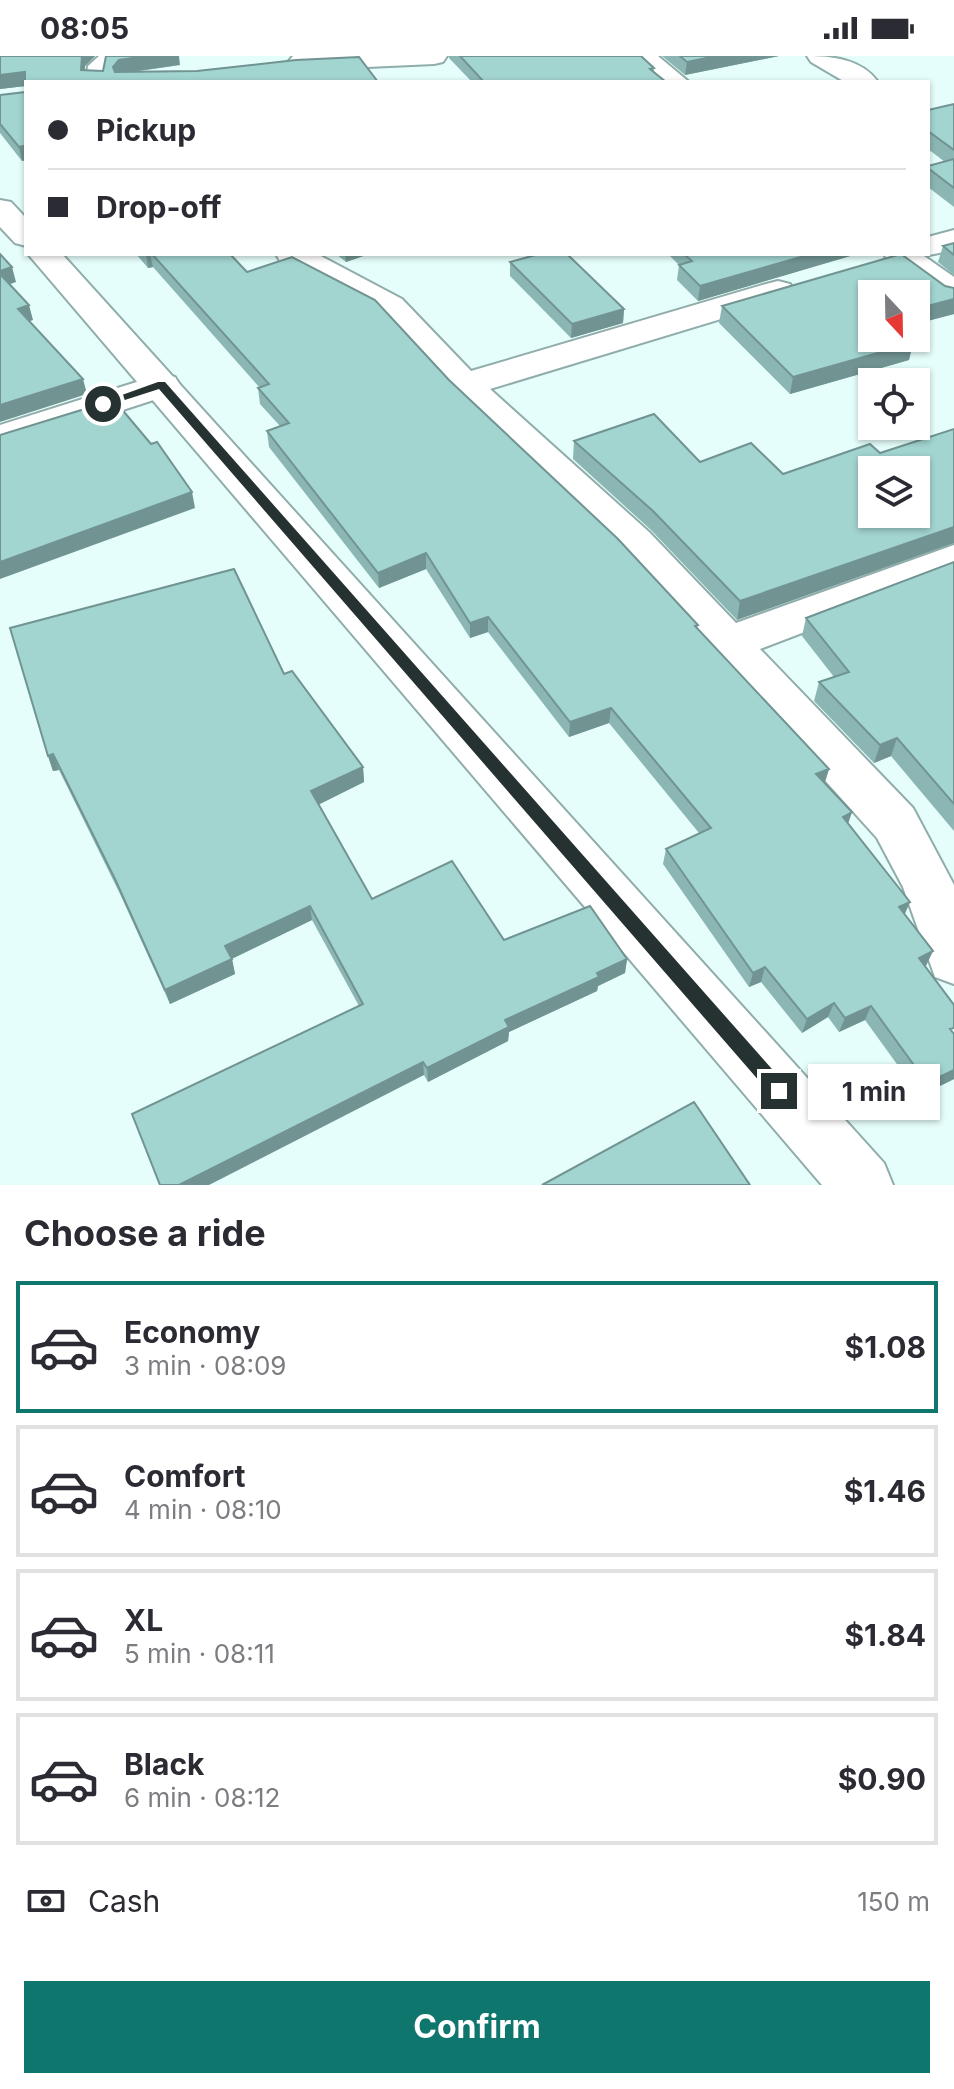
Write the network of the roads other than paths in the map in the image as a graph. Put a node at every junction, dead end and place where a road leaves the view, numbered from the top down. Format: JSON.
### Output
{"nodes":[{"id":1,"x":111,"y":56,"type":"edge"},
{"id":2,"x":434,"y":56,"type":"edge"},
{"id":3,"x":641,"y":56,"type":"edge"},
{"id":4,"x":820,"y":56,"type":"edge"},
{"id":5,"x":290,"y":61,"type":"edge"},
{"id":6,"x":95,"y":80,"type":"edge"},
{"id":7,"x":672,"y":80,"type":"edge"},
{"id":8,"x":861,"y":80,"type":"edge"},
{"id":9,"x":954,"y":240,"type":"edge"},
{"id":10,"x":930,"y":246,"type":"edge"},
{"id":11,"x":44,"y":256,"type":"edge"},
{"id":12,"x":296,"y":256,"type":"edge"},
{"id":13,"x":894,"y":257,"type":"edge"},
{"id":14,"x":811,"y":282,"type":"edge"},
{"id":15,"x":954,"y":293,"type":"edge"},
{"id":16,"x":162,"y":385,"type":"junction"},
{"id":17,"x":464,"y":385,"type":"junction"},
{"id":18,"x":0,"y":438,"type":"edge"},
{"id":19,"x":954,"y":559,"type":"edge"},
{"id":20,"x":727,"y":644,"type":"junction"},
{"id":21,"x":954,"y":960,"type":"edge"},
{"id":22,"x":862,"y":1185,"type":"edge"}],
"edges":[{"from":1,"to":6,"type":"lane"},
{"from":2,"to":5,"type":"street"},
{"from":3,"to":7,"type":"street"},
{"from":4,"to":8,"type":"street"},
{"from":9,"to":10,"type":"street"},
{"from":11,"to":16,"type":"street"},
{"from":12,"to":17,"type":"street"},
{"from":13,"to":15,"type":"street"},
{"from":14,"to":17,"type":"street"},
{"from":16,"to":18,"type":"street"},
{"from":16,"to":22,"type":"street"},
{"from":17,"to":20,"type":"street"},
{"from":19,"to":20,"type":"street"},
{"from":20,"to":21,"type":"street"}]}
